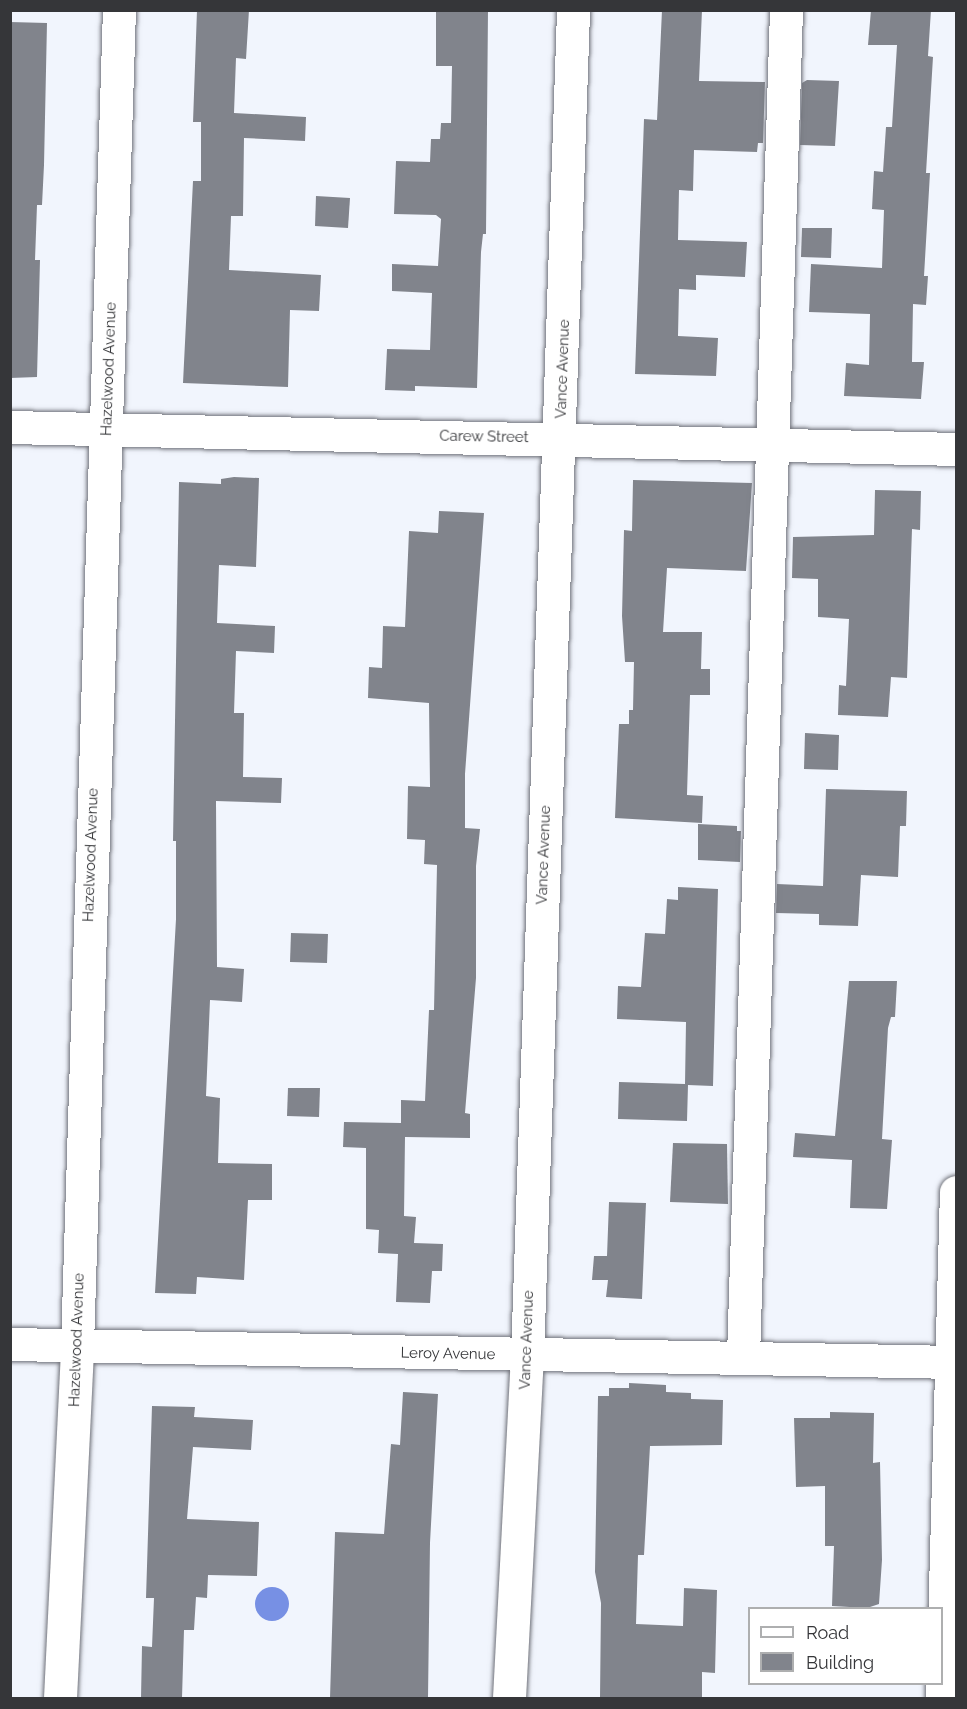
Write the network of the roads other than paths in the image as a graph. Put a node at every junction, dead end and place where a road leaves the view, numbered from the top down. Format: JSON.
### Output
{"nodes":[{"id":1,"x":119,"y":10,"type":"edge"},
{"id":2,"x":573,"y":10,"type":"edge"},
{"id":3,"x":786,"y":10,"type":"edge"},
{"id":4,"x":10,"y":427,"type":"edge"},
{"id":5,"x":107,"y":428,"type":"junction"},
{"id":6,"x":560,"y":438,"type":"junction"},
{"id":7,"x":772,"y":444,"type":"junction"},
{"id":8,"x":957,"y":449,"type":"edge"},
{"id":9,"x":957,"y":1192,"type":"edge"},
{"id":10,"x":10,"y":1344,"type":"edge"},
{"id":11,"x":77,"y":1345,"type":"junction"},
{"id":12,"x":527,"y":1356,"type":"junction"},
{"id":13,"x":743,"y":1356,"type":"junction"},
{"id":14,"x":953,"y":1362,"type":"edge"},
{"id":15,"x":943,"y":1667,"type":"edge"},
{"id":16,"x":60,"y":1698,"type":"edge"},
{"id":17,"x":509,"y":1698,"type":"edge"}],
"edges":[{"from":1,"to":5,"type":"street","name":"Hazelwood Avenue"},
{"from":2,"to":6,"type":"street","name":"Vance Avenue"},
{"from":3,"to":7,"type":"street"},
{"from":4,"to":5,"type":"street","name":"Carew Street"},
{"from":5,"to":6,"type":"street","name":"Carew Street"},
{"from":5,"to":11,"type":"street","name":"Hazelwood Avenue"},
{"from":6,"to":7,"type":"street","name":"Carew Street"},
{"from":6,"to":12,"type":"street","name":"Vance Avenue"},
{"from":7,"to":8,"type":"street","name":"Carew Street"},
{"from":7,"to":13,"type":"street"},
{"from":9,"to":14,"type":"street"},
{"from":10,"to":11,"type":"street","name":"Leroy Avenue"},
{"from":11,"to":12,"type":"street","name":"Leroy Avenue"},
{"from":11,"to":16,"type":"street","name":"Hazelwood Avenue"},
{"from":12,"to":13,"type":"street","name":"Leroy Avenue"},
{"from":12,"to":17,"type":"street","name":"Vance Avenue"},
{"from":13,"to":14,"type":"street","name":"Leroy Avenue"},
{"from":14,"to":15,"type":"street"}]}
